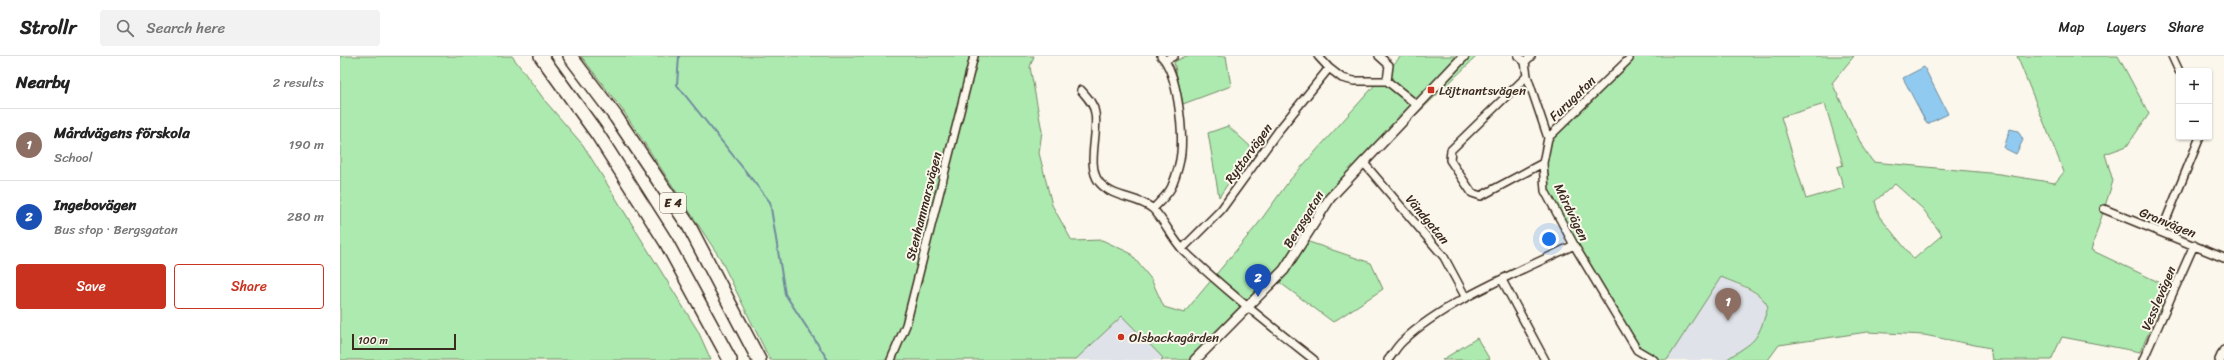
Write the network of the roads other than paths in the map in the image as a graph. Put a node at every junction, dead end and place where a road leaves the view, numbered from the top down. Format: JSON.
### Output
{"nodes":[{"id":1,"x":541,"y":56,"type":"edge"},
{"id":2,"x":570,"y":56,"type":"edge"},
{"id":3,"x":974,"y":56,"type":"edge"},
{"id":4,"x":1174,"y":56,"type":"edge"},
{"id":5,"x":1318,"y":56,"type":"edge"},
{"id":6,"x":1379,"y":56,"type":"edge"},
{"id":7,"x":1464,"y":56,"type":"edge"},
{"id":8,"x":1518,"y":56,"type":"edge"},
{"id":9,"x":1531,"y":56,"type":"edge"},
{"id":10,"x":2172,"y":56,"type":"edge"},
{"id":11,"x":1163,"y":58,"type":"edge"},
{"id":12,"x":1629,"y":60,"type":"dead end"},
{"id":13,"x":1525,"y":62,"type":"junction"},
{"id":14,"x":1328,"y":68,"type":"junction"},
{"id":15,"x":2178,"y":68,"type":"edge"},
{"id":16,"x":1527,"y":76,"type":"junction"},
{"id":17,"x":1387,"y":81,"type":"junction"},
{"id":18,"x":1081,"y":90,"type":"dead end"},
{"id":19,"x":1417,"y":105,"type":"junction"},
{"id":20,"x":1548,"y":138,"type":"junction"},
{"id":21,"x":2199,"y":140,"type":"edge"},
{"id":22,"x":1363,"y":162,"type":"junction"},
{"id":23,"x":1543,"y":163,"type":"junction"},
{"id":24,"x":1153,"y":209,"type":"junction"},
{"id":25,"x":2104,"y":209,"type":"dead end"},
{"id":26,"x":2161,"y":232,"type":"junction"},
{"id":27,"x":1574,"y":245,"type":"junction"},
{"id":28,"x":2194,"y":245,"type":"junction"},
{"id":29,"x":1182,"y":249,"type":"junction"},
{"id":30,"x":2224,"y":258,"type":"edge"},
{"id":31,"x":1502,"y":280,"type":"junction"},
{"id":32,"x":1466,"y":298,"type":"junction"},
{"id":33,"x":1248,"y":308,"type":"junction"},
{"id":34,"x":2224,"y":351,"type":"edge"},
{"id":35,"x":730,"y":360,"type":"edge"},
{"id":36,"x":759,"y":360,"type":"edge"},
{"id":37,"x":891,"y":360,"type":"edge"},
{"id":38,"x":1195,"y":360,"type":"edge"},
{"id":39,"x":1314,"y":360,"type":"edge"},
{"id":40,"x":1388,"y":360,"type":"edge"},
{"id":41,"x":1545,"y":360,"type":"edge"},
{"id":42,"x":1654,"y":360,"type":"edge"},
{"id":43,"x":2143,"y":360,"type":"edge"},
{"id":44,"x":2220,"y":360,"type":"edge"}],
"edges":[{"from":1,"to":35,"type":"highway","number":"E 4"},
{"from":2,"to":36,"type":"highway","number":"E 4"},
{"from":3,"to":37,"type":"street","name":"Stenhammarsvägen"},
{"from":4,"to":11,"type":"street"},
{"from":5,"to":14,"type":"street"},
{"from":6,"to":17,"type":"street"},
{"from":7,"to":19,"type":"street","name":"Bergsgatan"},
{"from":8,"to":13,"type":"street"},
{"from":9,"to":13,"type":"street"},
{"from":10,"to":15,"type":"street"},
{"from":11,"to":24,"type":"street"},
{"from":12,"to":20,"type":"street","name":"Furugatan"},
{"from":13,"to":16,"type":"street"},
{"from":14,"to":17,"type":"street"},
{"from":14,"to":29,"type":"street","name":"Ryttarvägen"},
{"from":16,"to":20,"type":"street"},
{"from":16,"to":23,"type":"street"},
{"from":17,"to":19,"type":"street"},
{"from":18,"to":24,"type":"street"},
{"from":19,"to":22,"type":"street","name":"Bergsgatan"},
{"from":20,"to":23,"type":"street","name":"Mårdvägen"},
{"from":21,"to":26,"type":"street"},
{"from":22,"to":32,"type":"street","name":"Vändgatan"},
{"from":22,"to":33,"type":"street","name":"Bergsgatan"},
{"from":23,"to":27,"type":"street","name":"Mårdvägen"},
{"from":24,"to":29,"type":"street"},
{"from":25,"to":26,"type":"street","name":"Granvägen"},
{"from":26,"to":28,"type":"street","name":"Granvägen"},
{"from":27,"to":31,"type":"street"},
{"from":27,"to":42,"type":"street","name":"Mårdvägen"},
{"from":28,"to":30,"type":"street","name":"Granvägen"},
{"from":28,"to":43,"type":"street","name":"Vesslevägen"},
{"from":29,"to":33,"type":"street"},
{"from":31,"to":32,"type":"street"},
{"from":31,"to":41,"type":"street"},
{"from":32,"to":40,"type":"street"},
{"from":33,"to":38,"type":"street","name":"Bergsgatan"},
{"from":33,"to":39,"type":"street"},
{"from":34,"to":44,"type":"street"}]}
